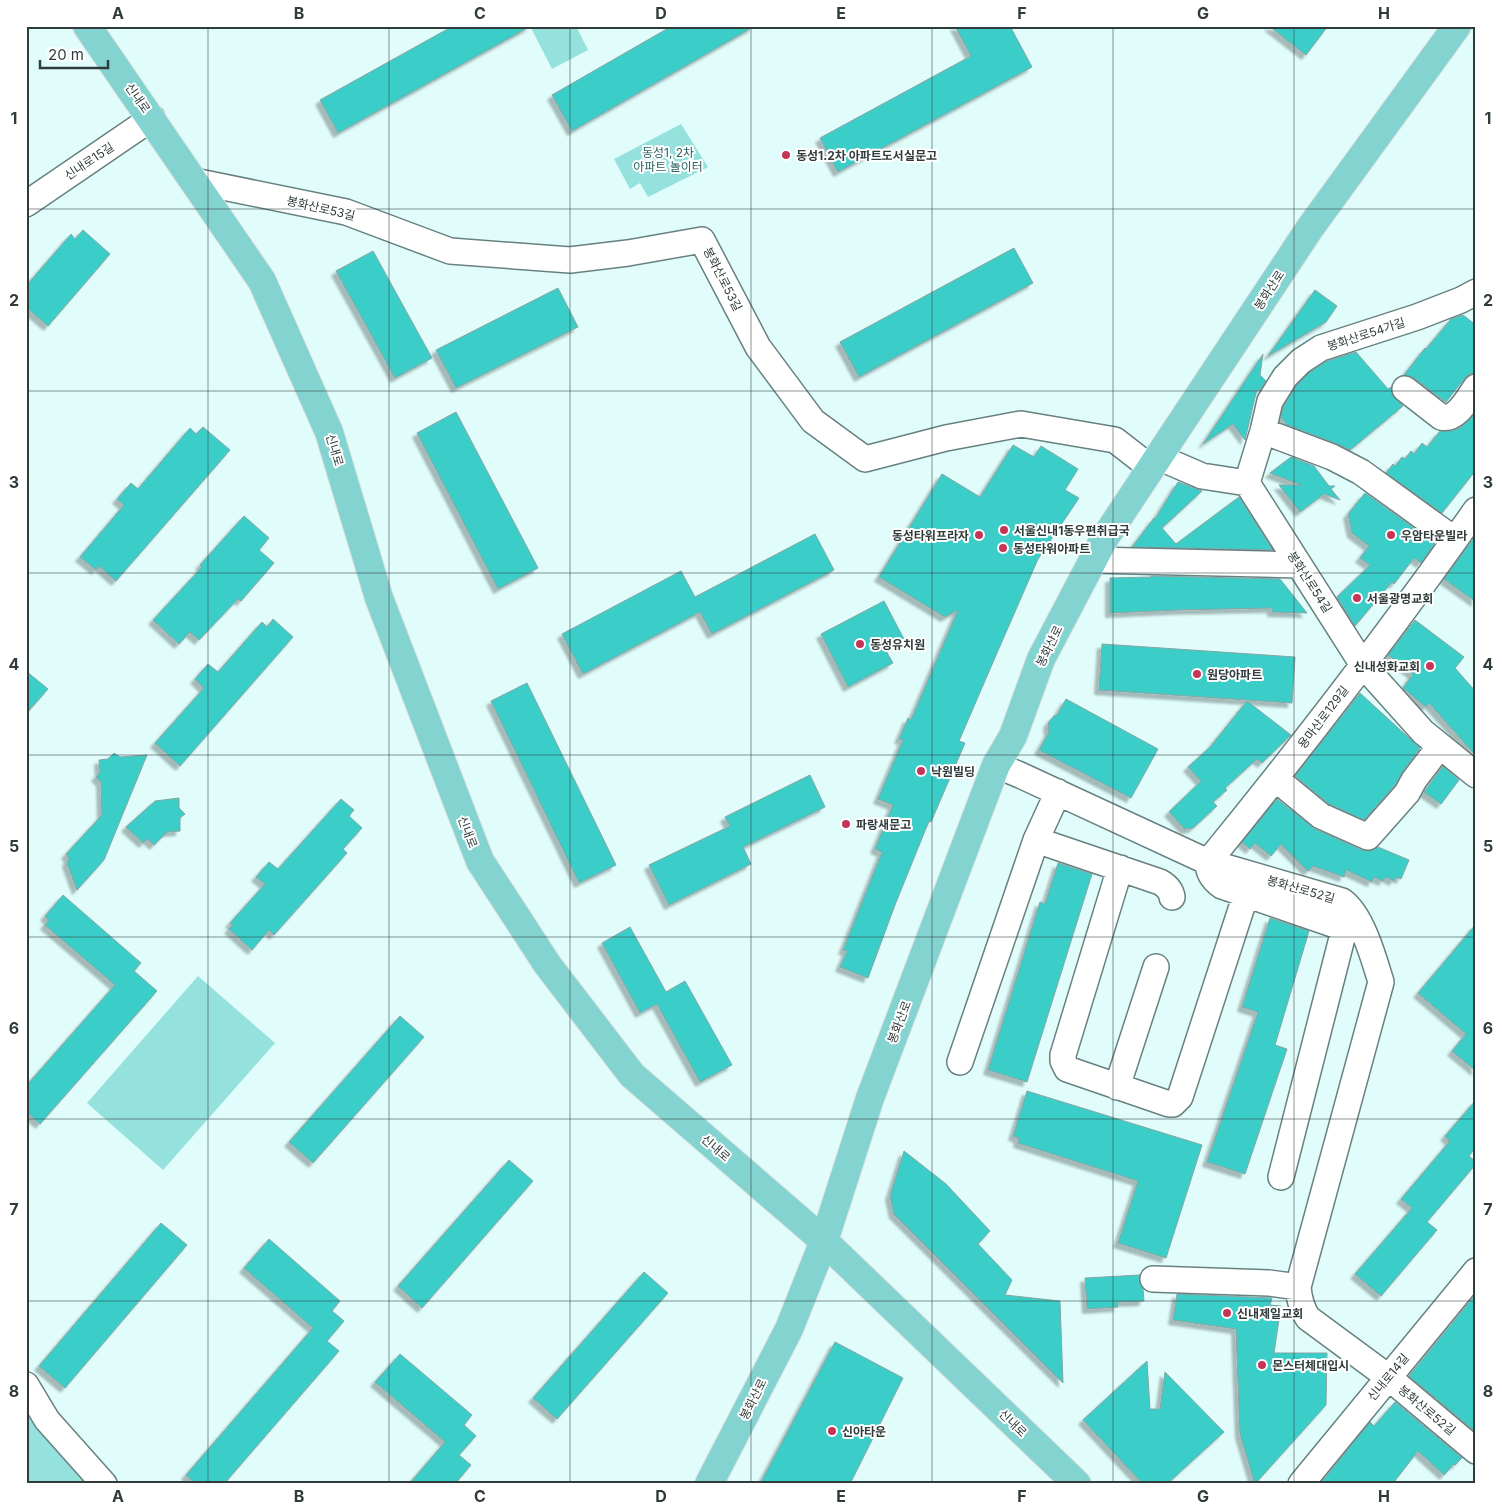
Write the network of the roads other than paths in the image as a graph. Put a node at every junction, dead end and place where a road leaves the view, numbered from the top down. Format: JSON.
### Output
{"nodes":[{"id":1,"x":87,"y":26,"type":"edge"},
{"id":2,"x":1457,"y":26,"type":"edge"},
{"id":3,"x":152,"y":118,"type":"junction"},
{"id":4,"x":194,"y":181,"type":"junction"},
{"id":5,"x":26,"y":204,"type":"edge"},
{"id":6,"x":1476,"y":292,"type":"edge"},
{"id":7,"x":1476,"y":387,"type":"edge"},
{"id":8,"x":1405,"y":389,"type":"dead end"},
{"id":9,"x":1264,"y":431,"type":"junction"},
{"id":10,"x":1155,"y":463,"type":"junction"},
{"id":11,"x":1247,"y":483,"type":"junction"},
{"id":12,"x":1476,"y":510,"type":"edge"},
{"id":13,"x":1455,"y":540,"type":"junction"},
{"id":14,"x":1092,"y":560,"type":"junction"},
{"id":15,"x":1299,"y":565,"type":"junction"},
{"id":16,"x":1363,"y":665,"type":"junction"},
{"id":17,"x":1440,"y":746,"type":"junction"},
{"id":18,"x":996,"y":765,"type":"junction"},
{"id":19,"x":1476,"y":775,"type":"edge"},
{"id":20,"x":1276,"y":778,"type":"junction"},
{"id":21,"x":1058,"y":792,"type":"junction"},
{"id":22,"x":1036,"y":840,"type":"junction"},
{"id":23,"x":1208,"y":862,"type":"junction"},
{"id":24,"x":1120,"y":868,"type":"junction"},
{"id":25,"x":1246,"y":894,"type":"junction"},
{"id":26,"x":1172,"y":897,"type":"dead end"},
{"id":27,"x":1156,"y":968,"type":"dead end"},
{"id":28,"x":960,"y":1062,"type":"dead end"},
{"id":29,"x":1117,"y":1087,"type":"junction"},
{"id":30,"x":1281,"y":1177,"type":"dead end"},
{"id":31,"x":824,"y":1241,"type":"junction"},
{"id":32,"x":1476,"y":1271,"type":"edge"},
{"id":33,"x":1153,"y":1279,"type":"dead end"},
{"id":34,"x":1298,"y":1286,"type":"junction"},
{"id":35,"x":1388,"y":1377,"type":"junction"},
{"id":36,"x":26,"y":1385,"type":"edge"},
{"id":37,"x":1476,"y":1451,"type":"edge"},
{"id":38,"x":104,"y":1484,"type":"edge"},
{"id":39,"x":709,"y":1484,"type":"edge"},
{"id":40,"x":1077,"y":1484,"type":"edge"},
{"id":41,"x":1300,"y":1484,"type":"edge"}],
"edges":[{"from":1,"to":3,"type":"main road","name":"신내로"},
{"from":2,"to":10,"type":"main road","name":"봉화산로"},
{"from":3,"to":4,"type":"main road","name":"신내로"},
{"from":3,"to":5,"type":"street","name":"신내로15길"},
{"from":4,"to":10,"type":"street","name":"봉화산로53길"},
{"from":4,"to":31,"type":"main road","name":"신내로"},
{"from":6,"to":9,"type":"street","name":"봉화산로54가길"},
{"from":7,"to":8,"type":"street"},
{"from":9,"to":11,"type":"street","name":"봉화산로54가길"},
{"from":9,"to":13,"type":"street"},
{"from":10,"to":11,"type":"street"},
{"from":10,"to":14,"type":"main road","name":"봉화산로"},
{"from":11,"to":15,"type":"street","name":"봉화산로54길"},
{"from":12,"to":13,"type":"street","name":"용마산로129길"},
{"from":13,"to":16,"type":"street","name":"용마산로129길"},
{"from":14,"to":15,"type":"street"},
{"from":14,"to":18,"type":"main road","name":"봉화산로"},
{"from":15,"to":16,"type":"street","name":"봉화산로54길"},
{"from":16,"to":17,"type":"street","name":"봉화산로54길"},
{"from":16,"to":20,"type":"street","name":"용마산로129길"},
{"from":17,"to":19,"type":"street","name":"봉화산로54길"},
{"from":17,"to":20,"type":"street"},
{"from":18,"to":21,"type":"street","name":"봉화산로52길"},
{"from":18,"to":31,"type":"main road","name":"봉화산로"},
{"from":20,"to":23,"type":"street","name":"용마산로129길"},
{"from":21,"to":22,"type":"street"},
{"from":21,"to":23,"type":"street","name":"봉화산로52길"},
{"from":22,"to":24,"type":"street"},
{"from":22,"to":28,"type":"street"},
{"from":23,"to":25,"type":"street"},
{"from":23,"to":34,"type":"street","name":"봉화산로52길"},
{"from":24,"to":26,"type":"street"},
{"from":24,"to":29,"type":"street"},
{"from":25,"to":29,"type":"street"},
{"from":25,"to":30,"type":"street"},
{"from":27,"to":29,"type":"street"},
{"from":31,"to":39,"type":"main road","name":"봉화산로"},
{"from":31,"to":40,"type":"main road","name":"신내로"},
{"from":32,"to":35,"type":"street","name":"신내로14길"},
{"from":33,"to":34,"type":"street"},
{"from":34,"to":35,"type":"street","name":"봉화산로52길"},
{"from":35,"to":37,"type":"street","name":"봉화산로52길"},
{"from":35,"to":41,"type":"street","name":"신내로14길"},
{"from":36,"to":38,"type":"street"}]}
